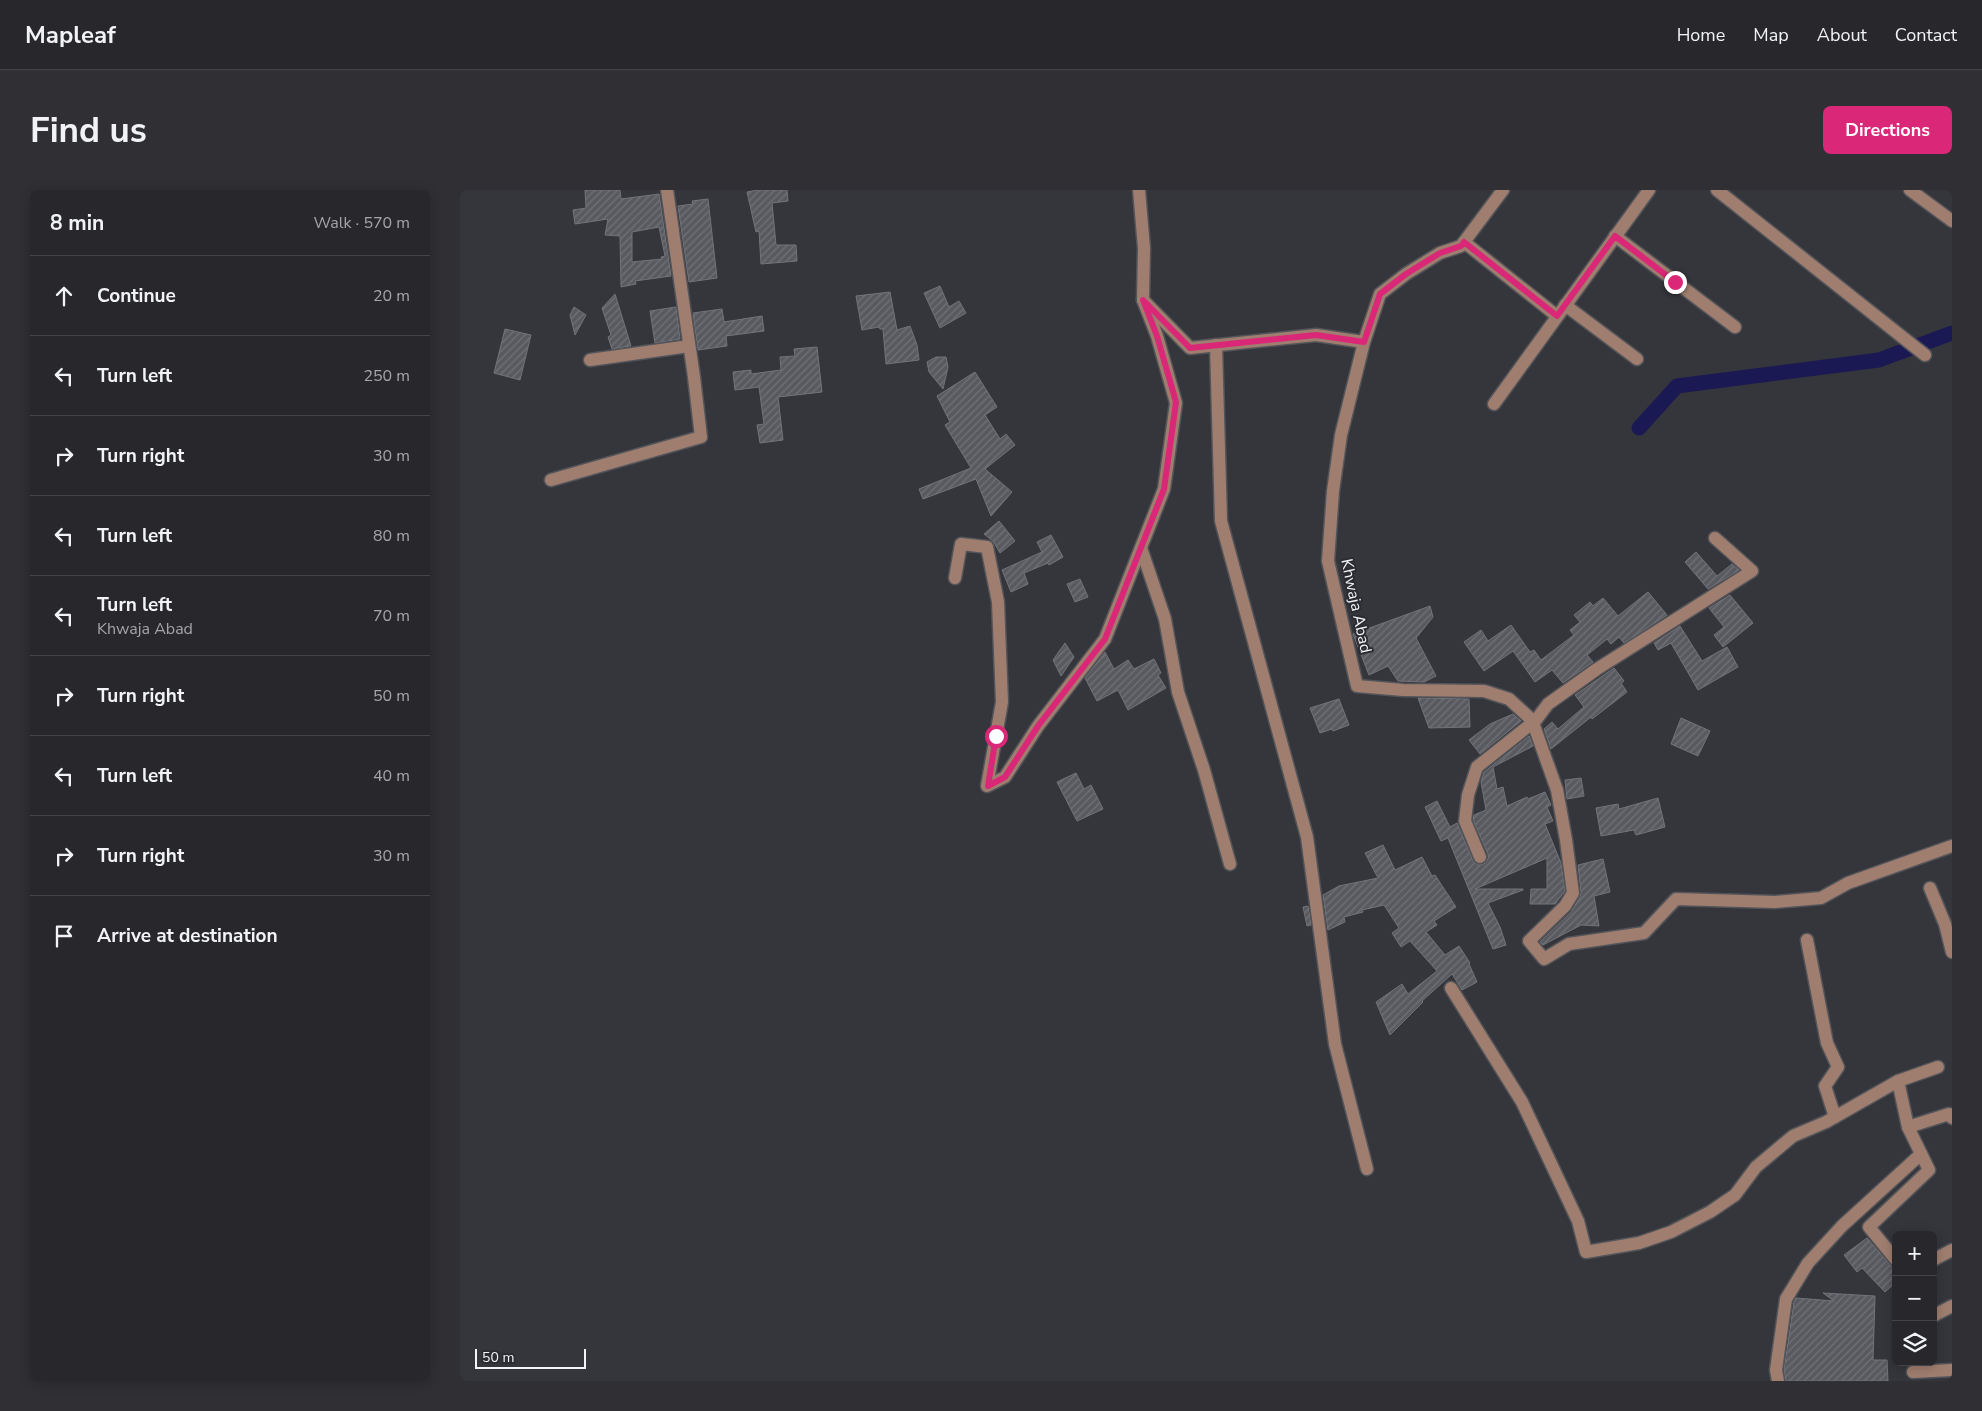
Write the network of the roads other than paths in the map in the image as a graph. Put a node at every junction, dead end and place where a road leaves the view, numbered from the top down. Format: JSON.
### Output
{"nodes":[{"id":1,"x":667,"y":190,"type":"edge"},
{"id":2,"x":1139,"y":190,"type":"edge"},
{"id":3,"x":1503,"y":190,"type":"edge"},
{"id":4,"x":1649,"y":190,"type":"edge"},
{"id":5,"x":1718,"y":190,"type":"edge"},
{"id":6,"x":1910,"y":190,"type":"edge"},
{"id":7,"x":1952,"y":221,"type":"edge"},
{"id":8,"x":1615,"y":236,"type":"junction"},
{"id":9,"x":1464,"y":242,"type":"junction"},
{"id":10,"x":1143,"y":300,"type":"junction"},
{"id":11,"x":1561,"y":310,"type":"junction"},
{"id":12,"x":1735,"y":327,"type":"dead end"},
{"id":13,"x":1364,"y":342,"type":"junction"},
{"id":14,"x":1216,"y":345,"type":"junction"},
{"id":15,"x":689,"y":346,"type":"junction"},
{"id":16,"x":1925,"y":355,"type":"dead end"},
{"id":17,"x":1637,"y":359,"type":"dead end"},
{"id":18,"x":590,"y":360,"type":"dead end"},
{"id":19,"x":1494,"y":404,"type":"dead end"},
{"id":20,"x":551,"y":480,"type":"dead end"},
{"id":21,"x":1715,"y":538,"type":"dead end"},
{"id":22,"x":1141,"y":548,"type":"junction"},
{"id":23,"x":955,"y":578,"type":"dead end"},
{"id":24,"x":1533,"y":723,"type":"junction"},
{"id":25,"x":1952,"y":846,"type":"edge"},
{"id":26,"x":1480,"y":857,"type":"dead end"},
{"id":27,"x":1230,"y":864,"type":"dead end"},
{"id":28,"x":1930,"y":888,"type":"dead end"},
{"id":29,"x":1807,"y":940,"type":"dead end"},
{"id":30,"x":1952,"y":952,"type":"edge"},
{"id":31,"x":1451,"y":988,"type":"dead end"},
{"id":32,"x":1938,"y":1067,"type":"dead end"},
{"id":33,"x":1898,"y":1081,"type":"junction"},
{"id":34,"x":1835,"y":1117,"type":"junction"},
{"id":35,"x":1952,"y":1118,"type":"edge"},
{"id":36,"x":1908,"y":1127,"type":"junction"},
{"id":37,"x":1921,"y":1154,"type":"junction"},
{"id":38,"x":1367,"y":1169,"type":"dead end"},
{"id":39,"x":1952,"y":1250,"type":"edge"},
{"id":40,"x":1892,"y":1255,"type":"edge"},
{"id":41,"x":1937,"y":1258,"type":"edge"},
{"id":42,"x":1952,"y":1306,"type":"edge"},
{"id":43,"x":1937,"y":1314,"type":"edge"},
{"id":44,"x":1952,"y":1370,"type":"edge"},
{"id":45,"x":1912,"y":1372,"type":"edge"},
{"id":46,"x":1778,"y":1381,"type":"edge"}],
"edges":[{"from":1,"to":15,"type":"street"},
{"from":2,"to":10,"type":"street"},
{"from":3,"to":9,"type":"street","name":"Khwaja Abad"},
{"from":4,"to":8,"type":"street"},
{"from":5,"to":16,"type":"street"},
{"from":6,"to":7,"type":"street"},
{"from":8,"to":11,"type":"street"},
{"from":8,"to":12,"type":"street"},
{"from":9,"to":11,"type":"street"},
{"from":9,"to":13,"type":"street","name":"Khwaja Abad"},
{"from":10,"to":14,"type":"street"},
{"from":10,"to":22,"type":"street"},
{"from":11,"to":17,"type":"street"},
{"from":11,"to":19,"type":"street"},
{"from":13,"to":14,"type":"street"},
{"from":13,"to":24,"type":"street","name":"Khwaja Abad"},
{"from":14,"to":38,"type":"street"},
{"from":15,"to":18,"type":"street"},
{"from":15,"to":20,"type":"street"},
{"from":21,"to":24,"type":"street"},
{"from":22,"to":23,"type":"street"},
{"from":22,"to":27,"type":"street"},
{"from":24,"to":25,"type":"street","name":"Khwaja Abad"},
{"from":24,"to":26,"type":"street"},
{"from":28,"to":30,"type":"street"},
{"from":29,"to":34,"type":"street"},
{"from":31,"to":34,"type":"street"},
{"from":32,"to":33,"type":"street"},
{"from":33,"to":34,"type":"street"},
{"from":33,"to":36,"type":"street"},
{"from":35,"to":36,"type":"street"},
{"from":36,"to":37,"type":"street"},
{"from":37,"to":40,"type":"street"},
{"from":37,"to":46,"type":"street"},
{"from":39,"to":41,"type":"street"},
{"from":42,"to":43,"type":"street"},
{"from":44,"to":45,"type":"street"}]}
